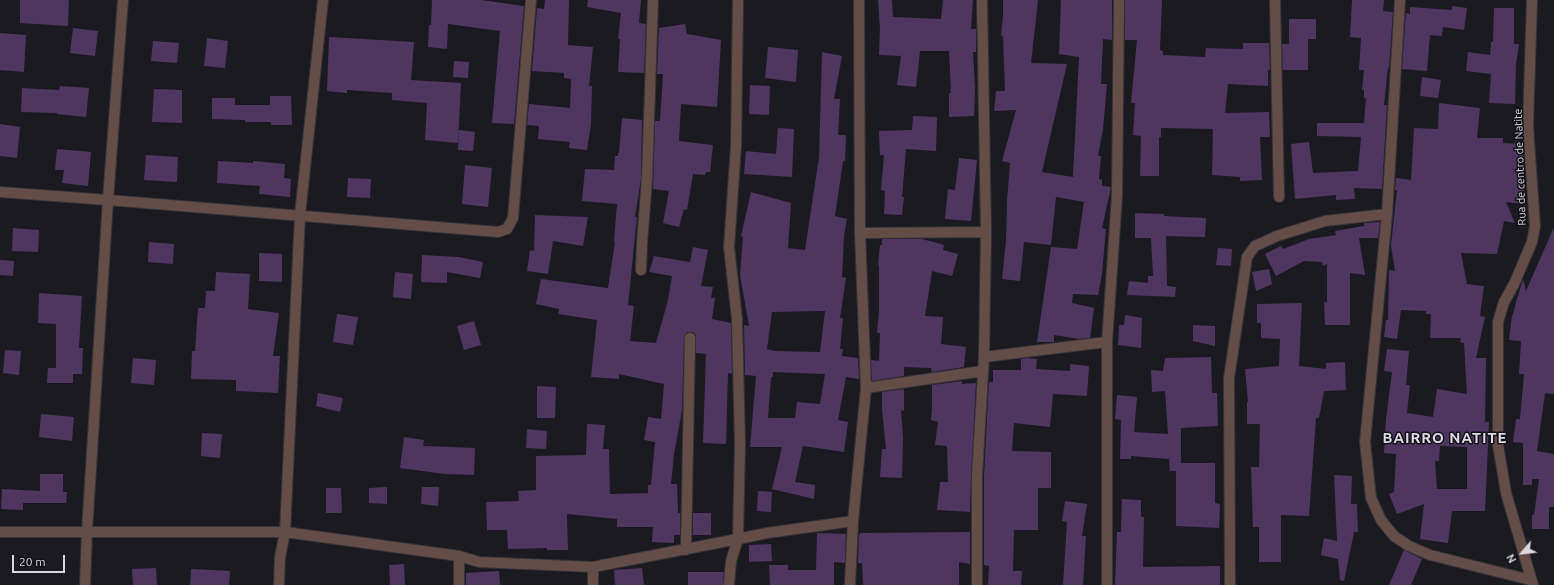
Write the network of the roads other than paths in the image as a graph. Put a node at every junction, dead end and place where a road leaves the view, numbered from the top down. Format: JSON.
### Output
{"nodes":[{"id":1,"x":123,"y":0,"type":"edge"},
{"id":2,"x":323,"y":0,"type":"edge"},
{"id":3,"x":532,"y":0,"type":"edge"},
{"id":4,"x":653,"y":0,"type":"edge"},
{"id":5,"x":738,"y":0,"type":"edge"},
{"id":6,"x":859,"y":0,"type":"edge"},
{"id":7,"x":982,"y":0,"type":"edge"},
{"id":8,"x":1119,"y":0,"type":"edge"},
{"id":9,"x":1275,"y":0,"type":"edge"},
{"id":10,"x":1400,"y":0,"type":"edge"},
{"id":11,"x":1532,"y":0,"type":"edge"},
{"id":12,"x":0,"y":192,"type":"edge"},
{"id":13,"x":1279,"y":197,"type":"dead end"},
{"id":14,"x":108,"y":200,"type":"junction"},
{"id":15,"x":1387,"y":214,"type":"junction"},
{"id":16,"x":300,"y":215,"type":"junction"},
{"id":17,"x":986,"y":232,"type":"junction"},
{"id":18,"x":860,"y":233,"type":"junction"},
{"id":19,"x":641,"y":270,"type":"dead end"},
{"id":20,"x":690,"y":338,"type":"dead end"},
{"id":21,"x":1107,"y":342,"type":"junction"},
{"id":22,"x":984,"y":357,"type":"junction"},
{"id":23,"x":983,"y":371,"type":"junction"},
{"id":24,"x":866,"y":388,"type":"junction"},
{"id":25,"x":853,"y":521,"type":"junction"},
{"id":26,"x":87,"y":531,"type":"junction"},
{"id":27,"x":0,"y":532,"type":"edge"},
{"id":28,"x":285,"y":532,"type":"junction"},
{"id":29,"x":738,"y":539,"type":"junction"},
{"id":30,"x":686,"y":550,"type":"junction"},
{"id":31,"x":459,"y":556,"type":"junction"},
{"id":32,"x":593,"y":567,"type":"junction"},
{"id":33,"x":1532,"y":582,"type":"edge"},
{"id":34,"x":85,"y":585,"type":"edge"},
{"id":35,"x":279,"y":585,"type":"edge"},
{"id":36,"x":459,"y":585,"type":"edge"},
{"id":37,"x":593,"y":585,"type":"edge"},
{"id":38,"x":729,"y":585,"type":"edge"},
{"id":39,"x":850,"y":585,"type":"edge"},
{"id":40,"x":977,"y":585,"type":"edge"},
{"id":41,"x":1106,"y":585,"type":"edge"},
{"id":42,"x":1230,"y":585,"type":"edge"}],
"edges":[{"from":1,"to":14,"type":"street"},
{"from":2,"to":16,"type":"street"},
{"from":3,"to":16,"type":"street"},
{"from":4,"to":19,"type":"street"},
{"from":5,"to":29,"type":"street"},
{"from":6,"to":18,"type":"street"},
{"from":7,"to":17,"type":"street"},
{"from":8,"to":21,"type":"street"},
{"from":9,"to":13,"type":"street"},
{"from":10,"to":15,"type":"street"},
{"from":11,"to":33,"type":"street","name":"Rua de centro de Natite"},
{"from":12,"to":14,"type":"street"},
{"from":14,"to":16,"type":"street"},
{"from":14,"to":26,"type":"street"},
{"from":15,"to":33,"type":"street"},
{"from":15,"to":42,"type":"street"},
{"from":16,"to":28,"type":"street"},
{"from":17,"to":18,"type":"street"},
{"from":17,"to":22,"type":"street"},
{"from":18,"to":24,"type":"street"},
{"from":20,"to":30,"type":"street"},
{"from":21,"to":22,"type":"street"},
{"from":21,"to":41,"type":"street"},
{"from":22,"to":23,"type":"street"},
{"from":23,"to":24,"type":"street"},
{"from":23,"to":40,"type":"street"},
{"from":24,"to":25,"type":"street"},
{"from":25,"to":29,"type":"street"},
{"from":25,"to":39,"type":"street"},
{"from":26,"to":27,"type":"street"},
{"from":26,"to":28,"type":"street"},
{"from":26,"to":34,"type":"street"},
{"from":28,"to":31,"type":"street"},
{"from":28,"to":35,"type":"street"},
{"from":29,"to":30,"type":"street"},
{"from":29,"to":38,"type":"street"},
{"from":30,"to":32,"type":"street"},
{"from":31,"to":32,"type":"street"},
{"from":31,"to":36,"type":"street"},
{"from":32,"to":37,"type":"street"}]}
